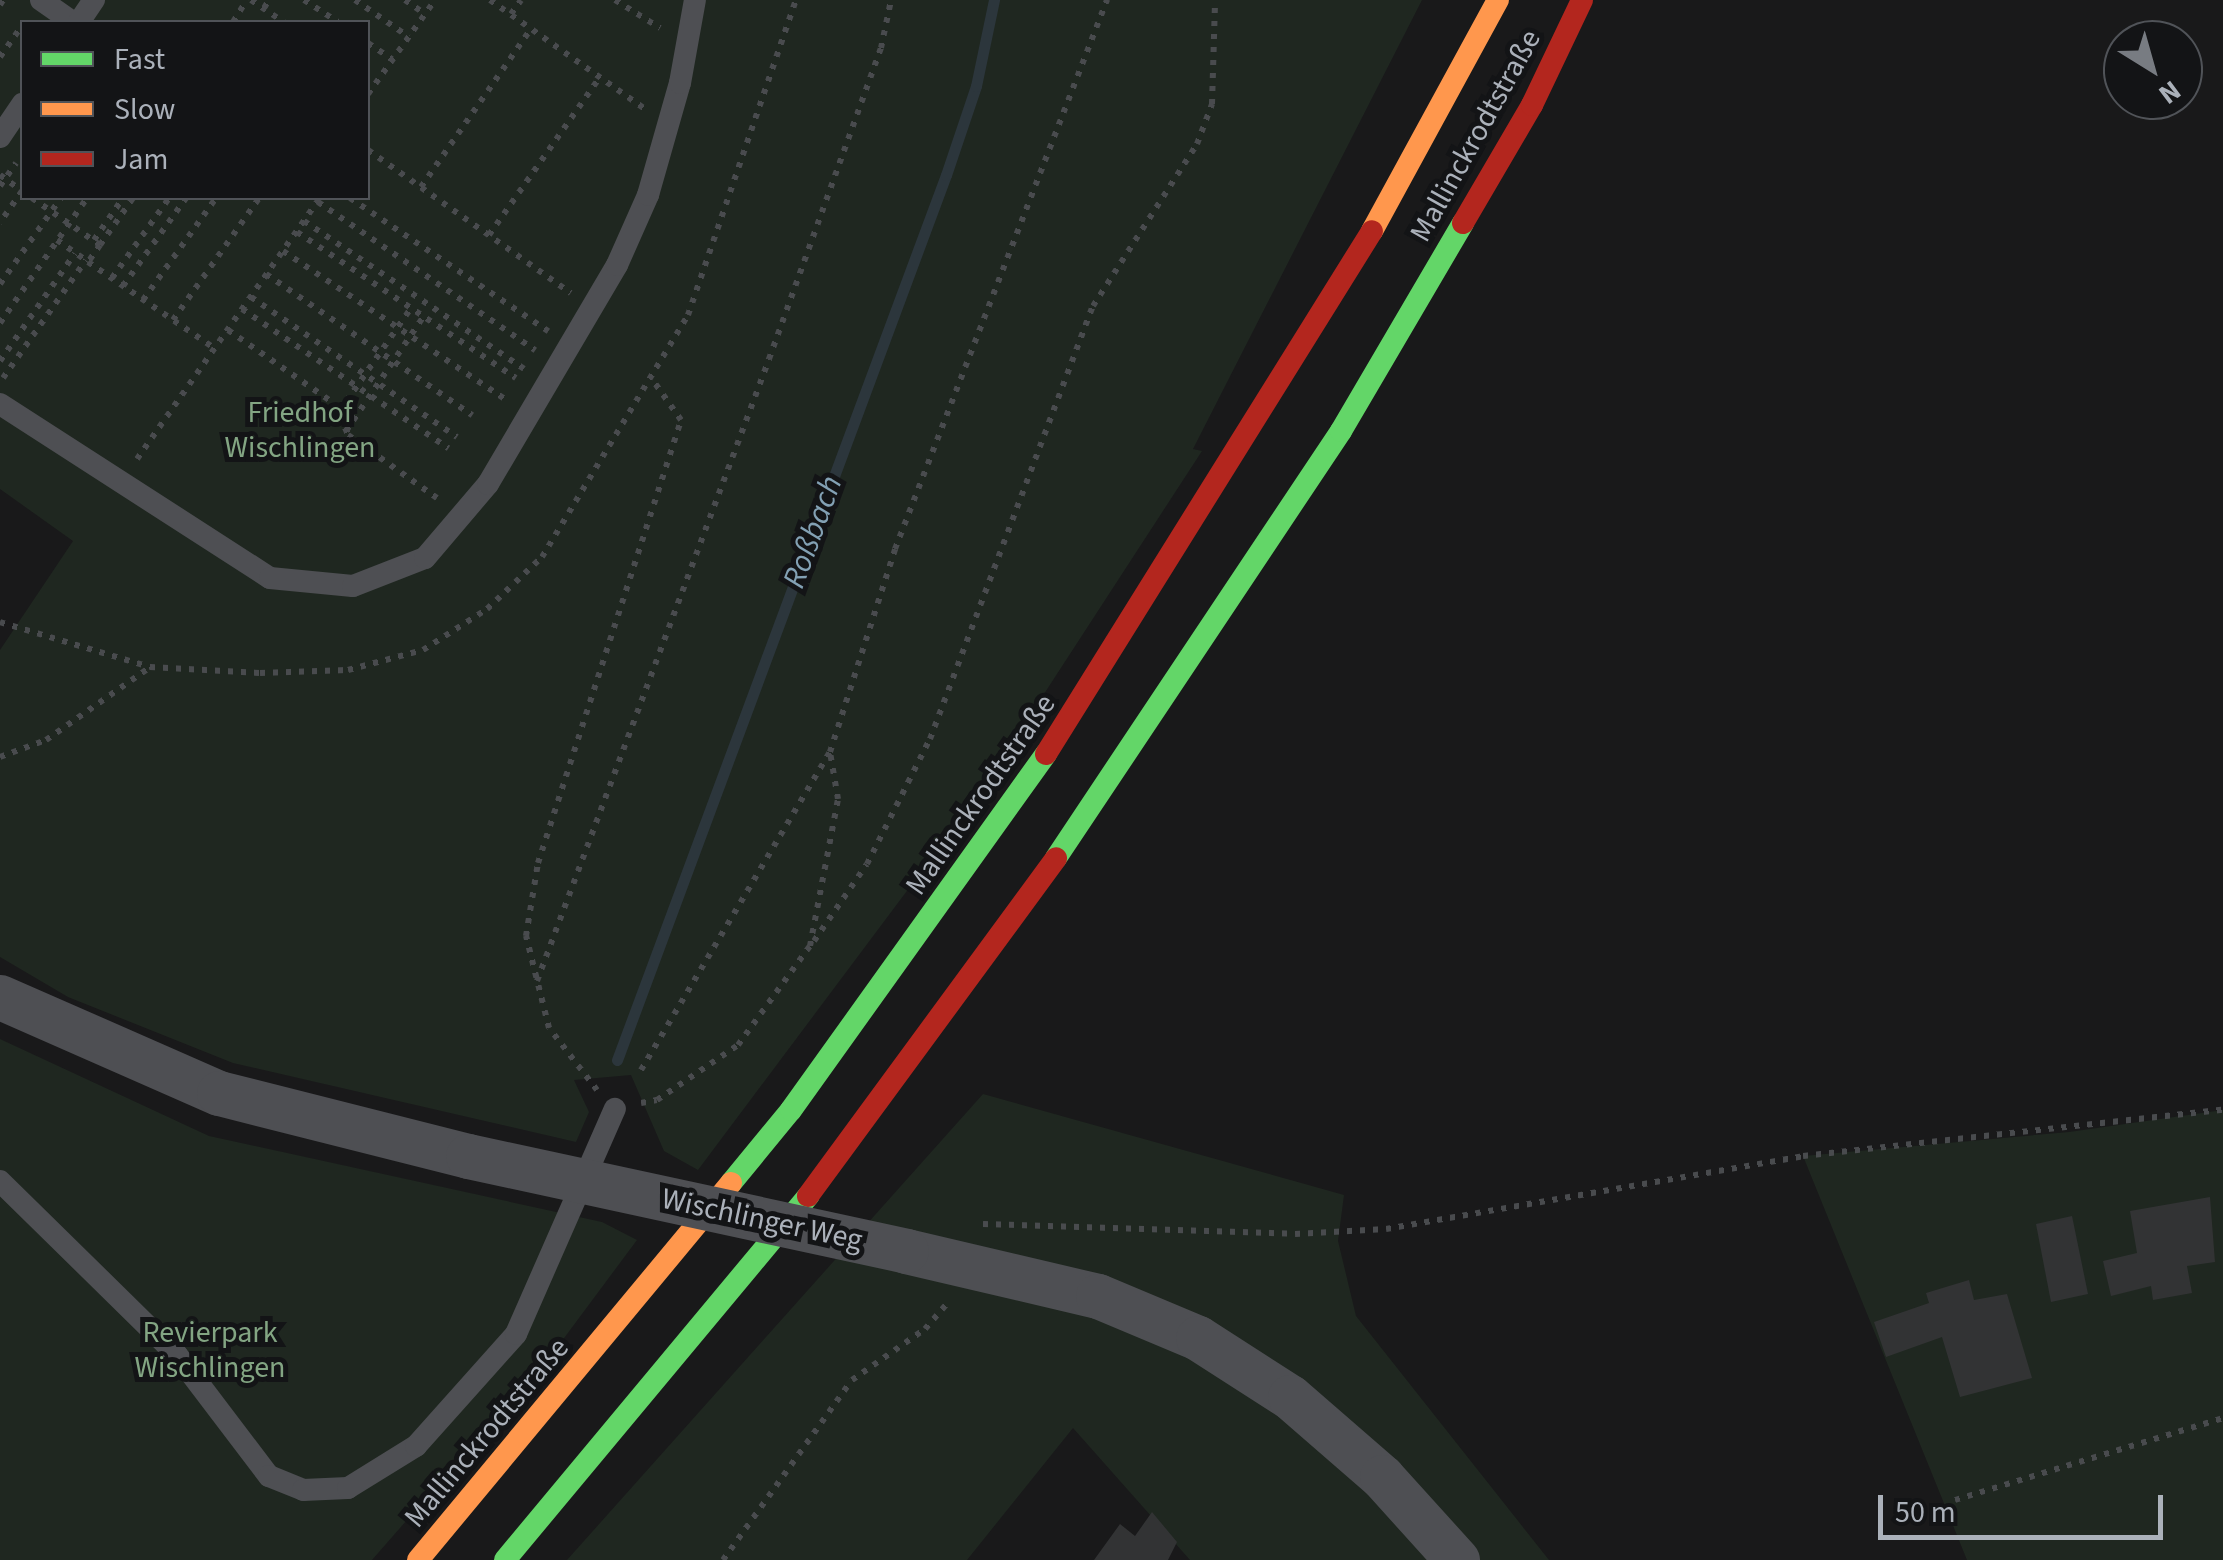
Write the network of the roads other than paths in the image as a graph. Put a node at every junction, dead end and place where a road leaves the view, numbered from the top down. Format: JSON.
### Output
{"nodes":[{"id":1,"x":41,"y":0,"type":"edge"},
{"id":2,"x":94,"y":0,"type":"edge"},
{"id":3,"x":695,"y":0,"type":"edge"},
{"id":4,"x":1498,"y":0,"type":"edge"},
{"id":5,"x":1582,"y":0,"type":"edge"},
{"id":6,"x":73,"y":20,"type":"edge"},
{"id":7,"x":78,"y":20,"type":"edge"},
{"id":8,"x":20,"y":107,"type":"edge"},
{"id":9,"x":0,"y":137,"type":"edge"},
{"id":10,"x":0,"y":404,"type":"edge"},
{"id":11,"x":0,"y":998,"type":"edge"},
{"id":12,"x":614,"y":1109,"type":"dead end"},
{"id":13,"x":0,"y":1181,"type":"edge"},
{"id":14,"x":418,"y":1560,"type":"edge"},
{"id":15,"x":504,"y":1560,"type":"edge"},
{"id":16,"x":1457,"y":1560,"type":"edge"}],
"edges":[{"from":1,"to":6,"type":"lane"},
{"from":2,"to":7,"type":"lane"},
{"from":3,"to":10,"type":"lane"},
{"from":4,"to":14,"type":"highway","name":"Mallinckrodtstraße"},
{"from":5,"to":15,"type":"highway","name":"Mallinckrodtstraße"},
{"from":8,"to":9,"type":"lane"},
{"from":11,"to":16,"type":"street","name":"Wischlinger Weg","bridge":true},
{"from":12,"to":13,"type":"lane"}]}
